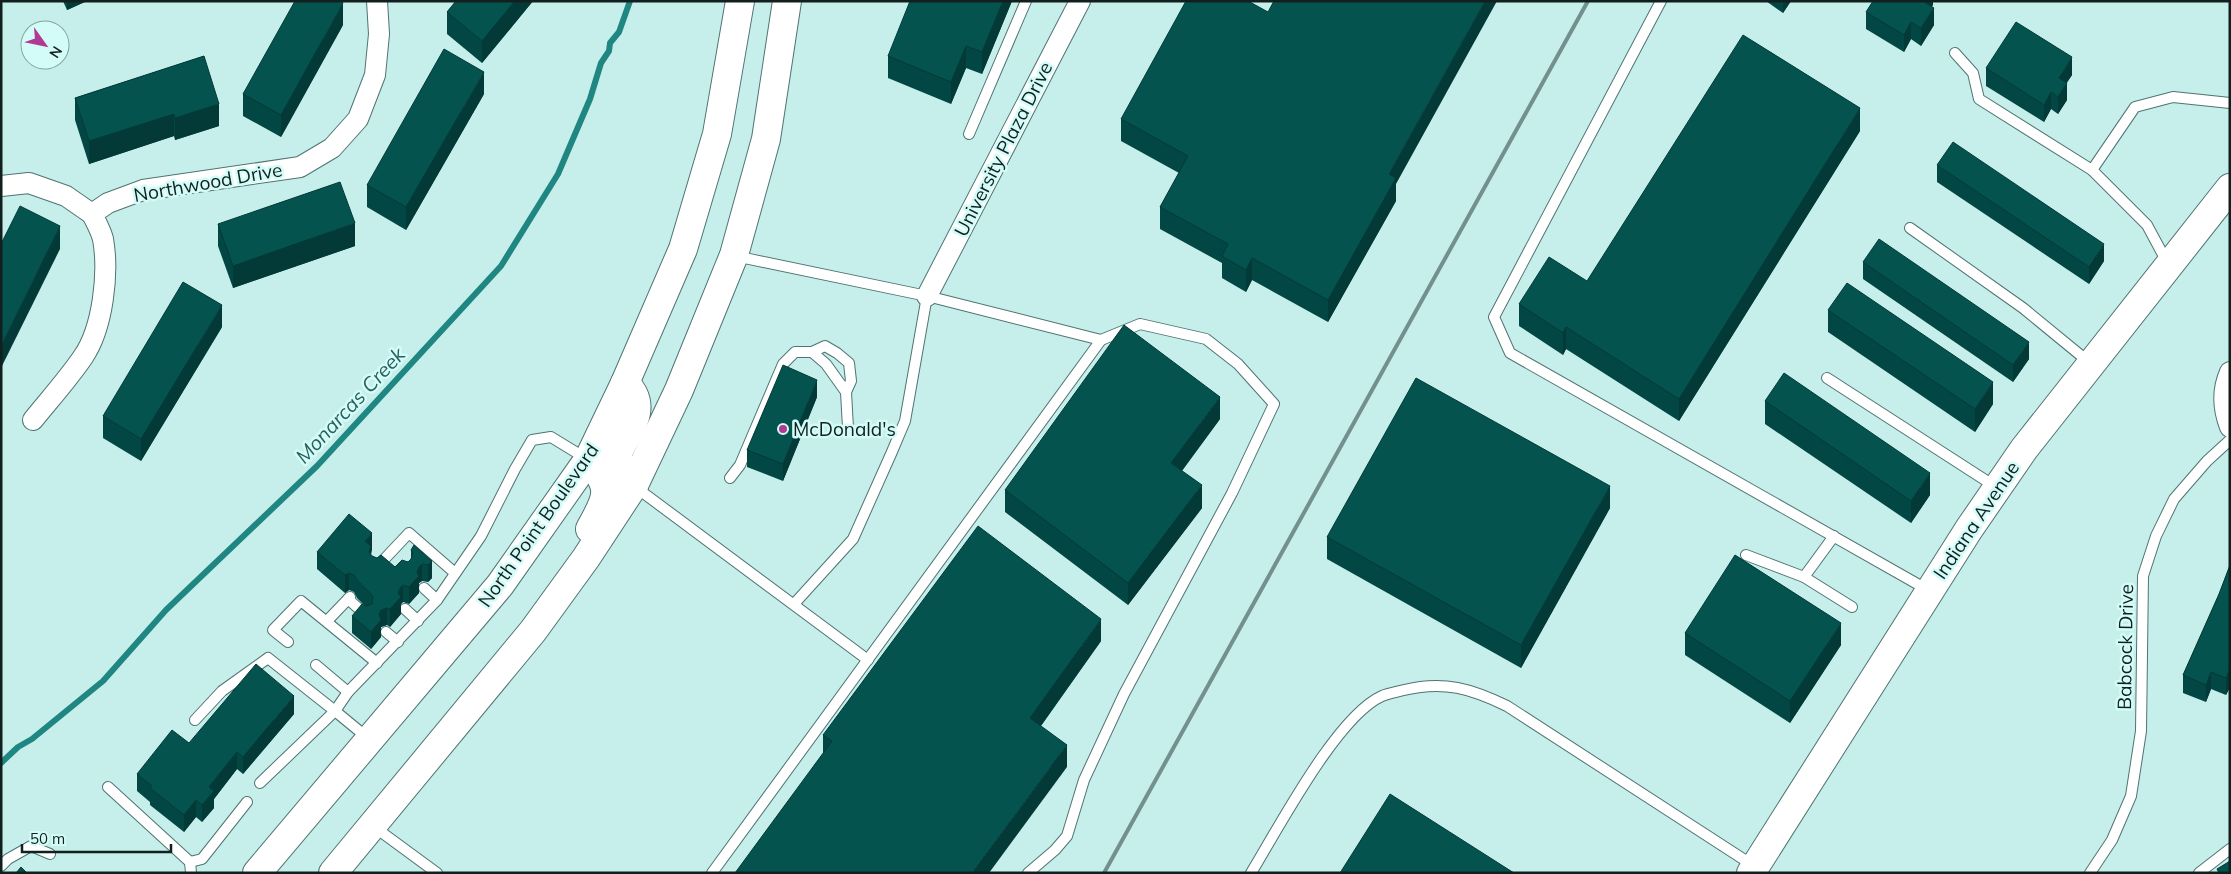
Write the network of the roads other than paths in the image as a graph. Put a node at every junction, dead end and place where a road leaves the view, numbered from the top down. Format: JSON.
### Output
{"nodes":[{"id":1,"x":740,"y":1,"type":"edge"},
{"id":2,"x":787,"y":1,"type":"edge"},
{"id":3,"x":1026,"y":1,"type":"edge"},
{"id":4,"x":1080,"y":1,"type":"edge"},
{"id":5,"x":1661,"y":1,"type":"edge"},
{"id":6,"x":379,"y":2,"type":"edge"},
{"id":7,"x":1955,"y":54,"type":"dead end"},
{"id":8,"x":2230,"y":103,"type":"edge"},
{"id":9,"x":969,"y":134,"type":"dead end"},
{"id":10,"x":2092,"y":170,"type":"junction"},
{"id":11,"x":1,"y":186,"type":"edge"},
{"id":12,"x":2230,"y":188,"type":"edge"},
{"id":13,"x":92,"y":214,"type":"junction"},
{"id":14,"x":1910,"y":228,"type":"dead end"},
{"id":15,"x":734,"y":256,"type":"junction"},
{"id":16,"x":2169,"y":265,"type":"junction"},
{"id":17,"x":927,"y":296,"type":"junction"},
{"id":18,"x":1101,"y":340,"type":"junction"},
{"id":19,"x":812,"y":352,"type":"junction"},
{"id":20,"x":2091,"y":364,"type":"junction"},
{"id":21,"x":2230,"y":372,"type":"edge"},
{"id":22,"x":1827,"y":378,"type":"dead end"},
{"id":23,"x":625,"y":383,"type":"junction"},
{"id":24,"x":846,"y":392,"type":"junction"},
{"id":25,"x":33,"y":420,"type":"dead end"},
{"id":26,"x":2230,"y":427,"type":"edge"},
{"id":27,"x":848,"y":428,"type":"dead end"},
{"id":28,"x":2230,"y":440,"type":"edge"},
{"id":29,"x":588,"y":460,"type":"junction"},
{"id":30,"x":730,"y":478,"type":"dead end"},
{"id":31,"x":634,"y":485,"type":"junction"},
{"id":32,"x":1997,"y":487,"type":"junction"},
{"id":33,"x":1834,"y":536,"type":"junction"},
{"id":34,"x":1746,"y":555,"type":"dead end"},
{"id":35,"x":586,"y":558,"type":"junction"},
{"id":36,"x":376,"y":568,"type":"edge"},
{"id":37,"x":455,"y":573,"type":"junction"},
{"id":38,"x":1804,"y":578,"type":"junction"},
{"id":39,"x":424,"y":588,"type":"dead end"},
{"id":40,"x":1929,"y":591,"type":"junction"},
{"id":41,"x":437,"y":600,"type":"junction"},
{"id":42,"x":794,"y":604,"type":"junction"},
{"id":43,"x":1852,"y":607,"type":"dead end"},
{"id":44,"x":405,"y":609,"type":"dead end"},
{"id":45,"x":367,"y":616,"type":"edge"},
{"id":46,"x":327,"y":621,"type":"junction"},
{"id":47,"x":418,"y":621,"type":"junction"},
{"id":48,"x":386,"y":632,"type":"dead end"},
{"id":49,"x":288,"y":642,"type":"dead end"},
{"id":50,"x":398,"y":642,"type":"junction"},
{"id":51,"x":868,"y":660,"type":"junction"},
{"id":52,"x":377,"y":662,"type":"junction"},
{"id":53,"x":316,"y":665,"type":"dead end"},
{"id":54,"x":348,"y":692,"type":"junction"},
{"id":55,"x":335,"y":711,"type":"junction"},
{"id":56,"x":196,"y":720,"type":"dead end"},
{"id":57,"x":369,"y":740,"type":"junction"},
{"id":58,"x":260,"y":782,"type":"dead end"},
{"id":59,"x":108,"y":787,"type":"dead end"},
{"id":60,"x":247,"y":802,"type":"dead end"},
{"id":61,"x":372,"y":825,"type":"junction"},
{"id":62,"x":2230,"y":849,"type":"edge"},
{"id":63,"x":50,"y":854,"type":"dead end"},
{"id":64,"x":190,"y":862,"type":"junction"},
{"id":65,"x":1,"y":866,"type":"edge"},
{"id":66,"x":1753,"y":870,"type":"edge"},
{"id":67,"x":191,"y":873,"type":"edge"},
{"id":68,"x":257,"y":873,"type":"edge"},
{"id":69,"x":333,"y":873,"type":"edge"},
{"id":70,"x":437,"y":873,"type":"edge"},
{"id":71,"x":712,"y":873,"type":"edge"},
{"id":72,"x":1028,"y":873,"type":"edge"},
{"id":73,"x":1251,"y":873,"type":"edge"},
{"id":74,"x":2090,"y":873,"type":"edge"},
{"id":75,"x":2199,"y":873,"type":"edge"}],
"edges":[{"from":1,"to":23,"type":"main road","name":"North Point Boulevard"},
{"from":2,"to":15,"type":"main road"},
{"from":3,"to":9,"type":"lane"},
{"from":4,"to":17,"type":"street","name":"University Plaza Drive"},
{"from":5,"to":33,"type":"lane"},
{"from":6,"to":13,"type":"street","name":"Northwood Drive"},
{"from":7,"to":10,"type":"lane"},
{"from":8,"to":10,"type":"lane"},
{"from":10,"to":16,"type":"lane"},
{"from":11,"to":13,"type":"street"},
{"from":12,"to":16,"type":"main road","name":"Indiana Avenue"},
{"from":13,"to":25,"type":"street"},
{"from":14,"to":20,"type":"lane"},
{"from":15,"to":17,"type":"lane"},
{"from":15,"to":31,"type":"main road"},
{"from":16,"to":20,"type":"main road","name":"Indiana Avenue"},
{"from":17,"to":18,"type":"lane"},
{"from":17,"to":42,"type":"lane"},
{"from":18,"to":51,"type":"lane"},
{"from":18,"to":72,"type":"lane"},
{"from":19,"to":24,"type":"lane"},
{"from":19,"to":24,"type":"lane"},
{"from":19,"to":30,"type":"lane"},
{"from":20,"to":32,"type":"main road","name":"Indiana Avenue"},
{"from":21,"to":26,"type":"street"},
{"from":22,"to":32,"type":"lane"},
{"from":23,"to":29,"type":"main road","name":"North Point Boulevard"},
{"from":23,"to":31,"type":"main road"},
{"from":24,"to":27,"type":"lane"},
{"from":28,"to":74,"type":"lane","name":"Babcock Drive"},
{"from":29,"to":35,"type":"main road"},
{"from":29,"to":37,"type":"lane"},
{"from":29,"to":57,"type":"main road","name":"North Point Boulevard"},
{"from":31,"to":35,"type":"main road"},
{"from":31,"to":42,"type":"lane"},
{"from":32,"to":40,"type":"main road","name":"Indiana Avenue"},
{"from":33,"to":38,"type":"lane"},
{"from":33,"to":40,"type":"lane"},
{"from":34,"to":38,"type":"lane"},
{"from":35,"to":61,"type":"main road"},
{"from":36,"to":37,"type":"lane"},
{"from":37,"to":41,"type":"lane"},
{"from":38,"to":43,"type":"lane"},
{"from":39,"to":41,"type":"lane"},
{"from":40,"to":66,"type":"main road","name":"Indiana Avenue"},
{"from":41,"to":47,"type":"lane"},
{"from":42,"to":51,"type":"lane"},
{"from":44,"to":47,"type":"lane"},
{"from":45,"to":46,"type":"lane"},
{"from":46,"to":49,"type":"lane"},
{"from":46,"to":52,"type":"lane"},
{"from":47,"to":50,"type":"lane"},
{"from":48,"to":50,"type":"lane"},
{"from":50,"to":52,"type":"lane"},
{"from":51,"to":71,"type":"lane"},
{"from":52,"to":54,"type":"lane"},
{"from":53,"to":54,"type":"lane"},
{"from":54,"to":55,"type":"lane"},
{"from":55,"to":56,"type":"lane"},
{"from":55,"to":57,"type":"lane"},
{"from":55,"to":58,"type":"lane"},
{"from":57,"to":68,"type":"main road","name":"North Point Boulevard"},
{"from":59,"to":64,"type":"lane"},
{"from":60,"to":64,"type":"lane"},
{"from":61,"to":69,"type":"main road"},
{"from":61,"to":70,"type":"lane"},
{"from":62,"to":75,"type":"lane"},
{"from":63,"to":65,"type":"lane"},
{"from":64,"to":67,"type":"lane"},
{"from":66,"to":73,"type":"lane"}]}
